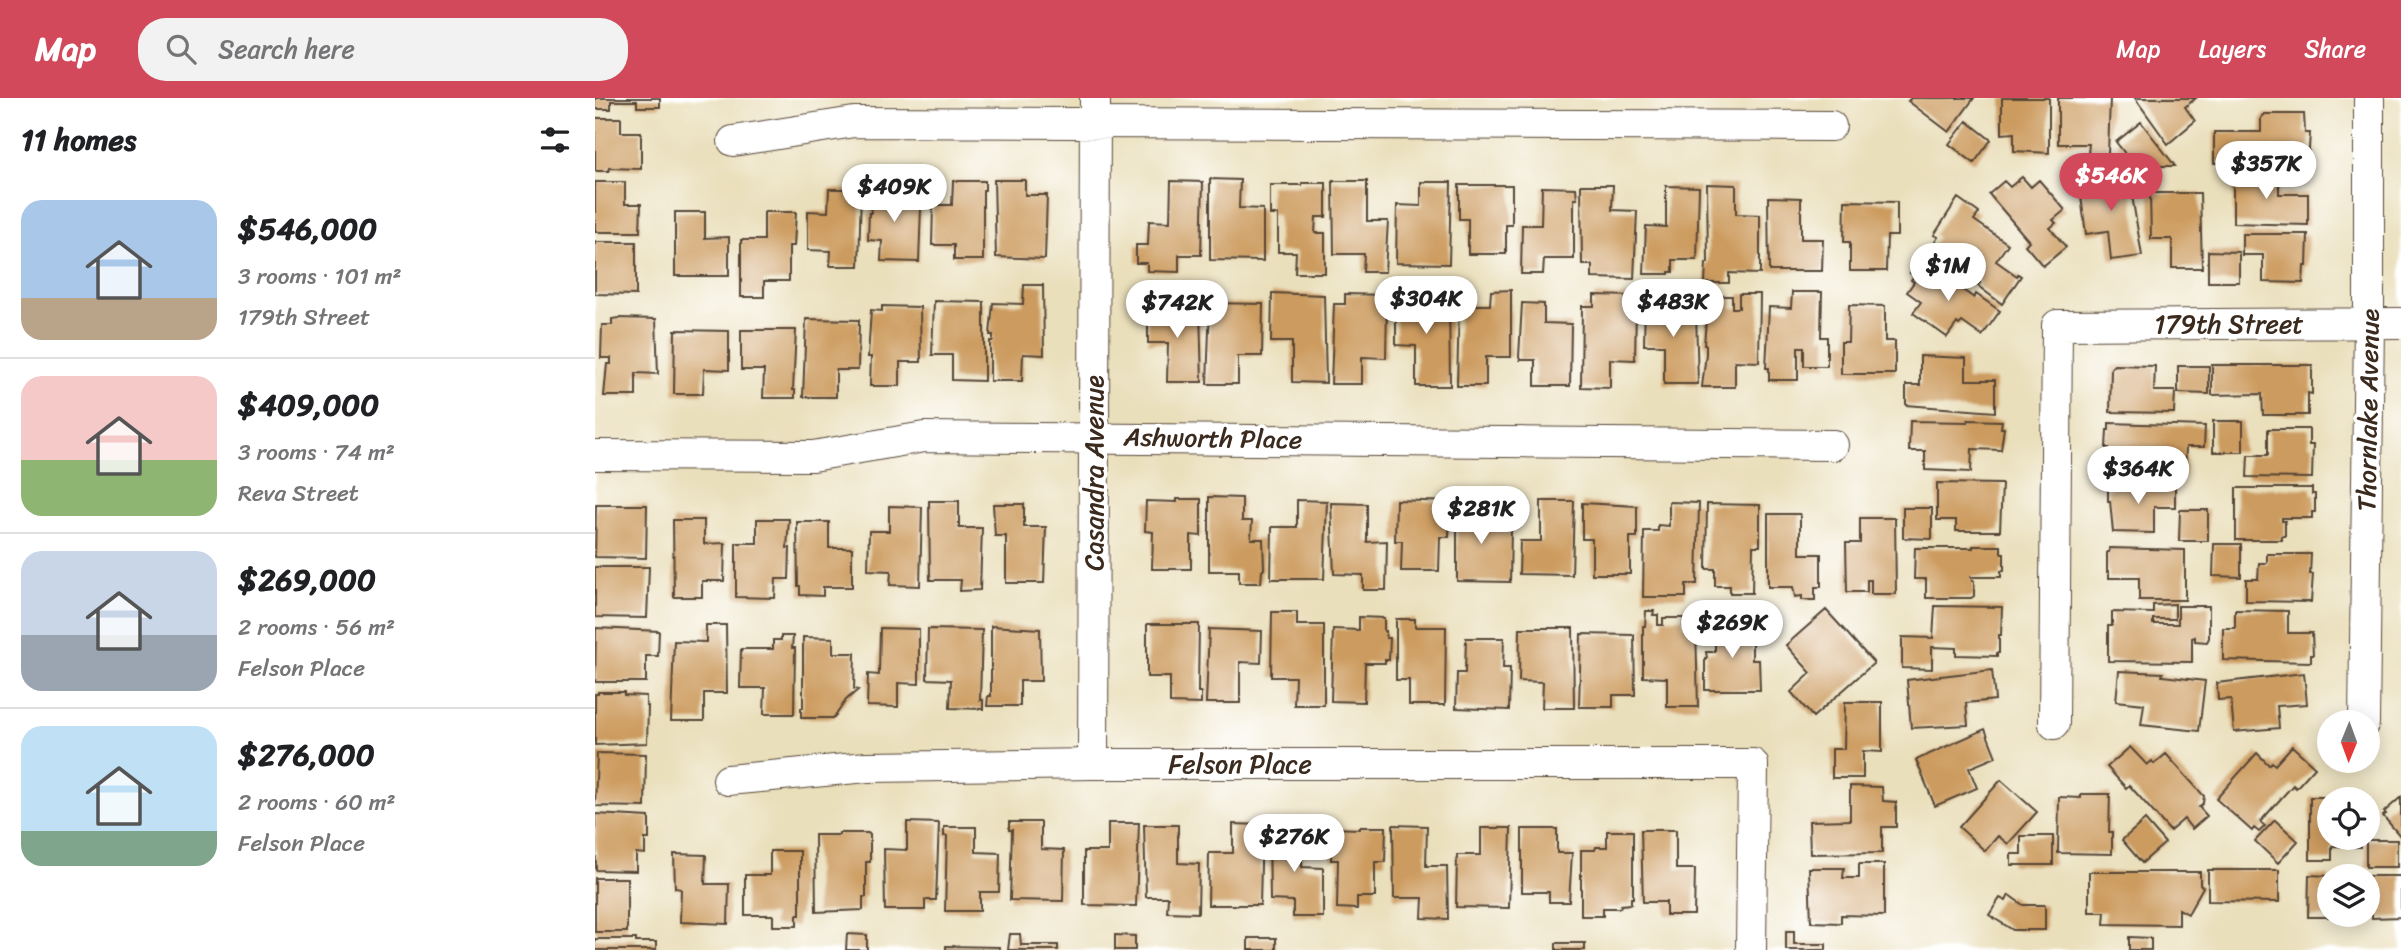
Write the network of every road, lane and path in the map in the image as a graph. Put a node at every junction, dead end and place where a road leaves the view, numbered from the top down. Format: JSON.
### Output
{"nodes":[{"id":1,"x":2369,"y":98,"type":"edge"},
{"id":2,"x":1095,"y":111,"type":"edge"},
{"id":3,"x":1831,"y":126,"type":"dead end"},
{"id":4,"x":733,"y":141,"type":"dead end"},
{"id":5,"x":2369,"y":323,"type":"junction"},
{"id":6,"x":2401,"y":323,"type":"edge"},
{"id":7,"x":1094,"y":437,"type":"junction"},
{"id":8,"x":1833,"y":445,"type":"dead end"},
{"id":9,"x":595,"y":455,"type":"edge"},
{"id":10,"x":2364,"y":710,"type":"edge"},
{"id":11,"x":2054,"y":724,"type":"dead end"},
{"id":12,"x":1093,"y":764,"type":"junction"},
{"id":13,"x":728,"y":779,"type":"dead end"},
{"id":14,"x":1751,"y":950,"type":"edge"}],
"edges":[{"from":1,"to":5,"type":"street","name":"Thornlake Avenue"},
{"from":2,"to":3,"type":"street"},
{"from":2,"to":4,"type":"street"},
{"from":2,"to":7,"type":"street","name":"Casandra Avenue"},
{"from":5,"to":6,"type":"street","name":"179th Street"},
{"from":5,"to":10,"type":"street","name":"Thornlake Avenue"},
{"from":5,"to":11,"type":"street","name":"179th Street"},
{"from":7,"to":8,"type":"street","name":"Ashworth Place"},
{"from":7,"to":9,"type":"street","name":"Ashworth Place"},
{"from":7,"to":12,"type":"street","name":"Casandra Avenue"},
{"from":12,"to":13,"type":"street","name":"Felson Place"},
{"from":12,"to":14,"type":"street","name":"Felson Place"}]}
